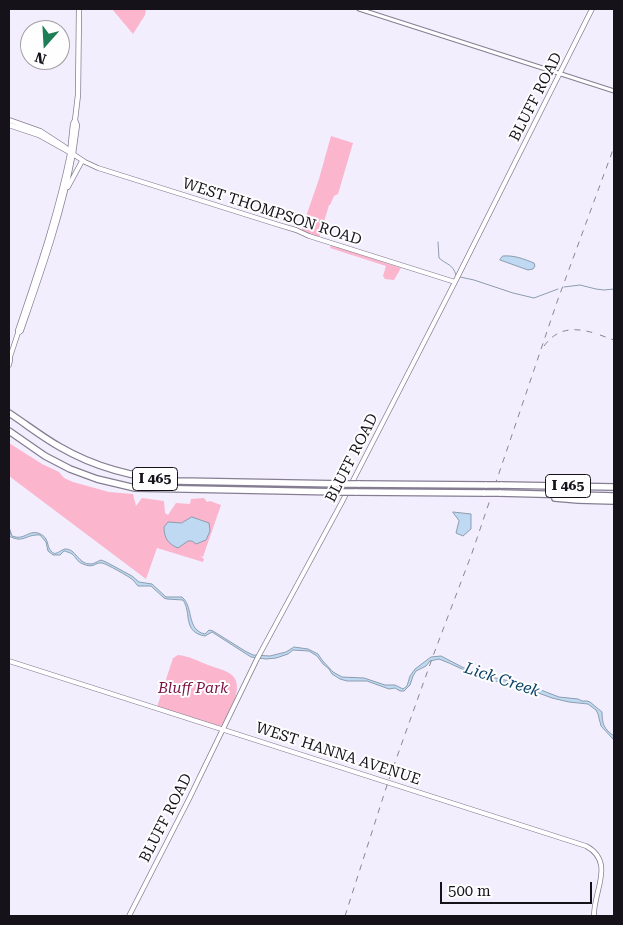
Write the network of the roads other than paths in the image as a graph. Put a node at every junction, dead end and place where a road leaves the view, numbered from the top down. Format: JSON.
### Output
{"nodes":[{"id":1,"x":79,"y":9,"type":"edge"},
{"id":2,"x":359,"y":9,"type":"edge"},
{"id":3,"x":592,"y":9,"type":"edge"},
{"id":4,"x":560,"y":73,"type":"junction"},
{"id":5,"x":614,"y":91,"type":"edge"},
{"id":6,"x":9,"y":120,"type":"edge"},
{"id":7,"x":9,"y":125,"type":"edge"},
{"id":8,"x":71,"y":154,"type":"junction"},
{"id":9,"x":82,"y":161,"type":"junction"},
{"id":10,"x":66,"y":189,"type":"junction"},
{"id":11,"x":455,"y":282,"type":"junction"},
{"id":12,"x":18,"y":333,"type":"junction"},
{"id":13,"x":9,"y":358,"type":"edge"},
{"id":14,"x":9,"y":365,"type":"edge"},
{"id":15,"x":9,"y":413,"type":"edge"},
{"id":16,"x":9,"y":432,"type":"edge"},
{"id":17,"x":614,"y":486,"type":"edge"},
{"id":18,"x":546,"y":494,"type":"junction"},
{"id":19,"x":614,"y":496,"type":"edge"},
{"id":20,"x":614,"y":502,"type":"edge"},
{"id":21,"x":9,"y":661,"type":"edge"},
{"id":22,"x":222,"y":729,"type":"junction"},
{"id":23,"x":129,"y":916,"type":"edge"},
{"id":24,"x":594,"y":916,"type":"edge"}],
"edges":[{"from":1,"to":8,"type":"main road"},
{"from":2,"to":4,"type":"street"},
{"from":3,"to":4,"type":"main road","name":"BLUFF ROAD"},
{"from":4,"to":5,"type":"street"},
{"from":4,"to":11,"type":"main road","name":"BLUFF ROAD"},
{"from":6,"to":8,"type":"main road"},
{"from":7,"to":8,"type":"main road"},
{"from":8,"to":9,"type":"main road","name":"WEST THOMPSON ROAD"},
{"from":8,"to":10,"type":"main road"},
{"from":8,"to":12,"type":"main road"},
{"from":9,"to":10,"type":"main road"},
{"from":9,"to":11,"type":"main road","name":"WEST THOMPSON ROAD"},
{"from":10,"to":12,"type":"main road"},
{"from":11,"to":22,"type":"main road","name":"BLUFF ROAD"},
{"from":12,"to":13,"type":"main road"},
{"from":13,"to":14,"type":"main road"},
{"from":15,"to":17,"type":"highway","number":"I 465","bridge":true},
{"from":16,"to":18,"type":"highway","number":"I 465","bridge":true},
{"from":18,"to":19,"type":"highway","number":"I 465"},
{"from":18,"to":20,"type":"highway"},
{"from":21,"to":22,"type":"main road","name":"WEST HANNA AVENUE"},
{"from":22,"to":23,"type":"main road","name":"BLUFF ROAD"},
{"from":22,"to":24,"type":"main road","name":"WEST HANNA AVENUE"}]}
